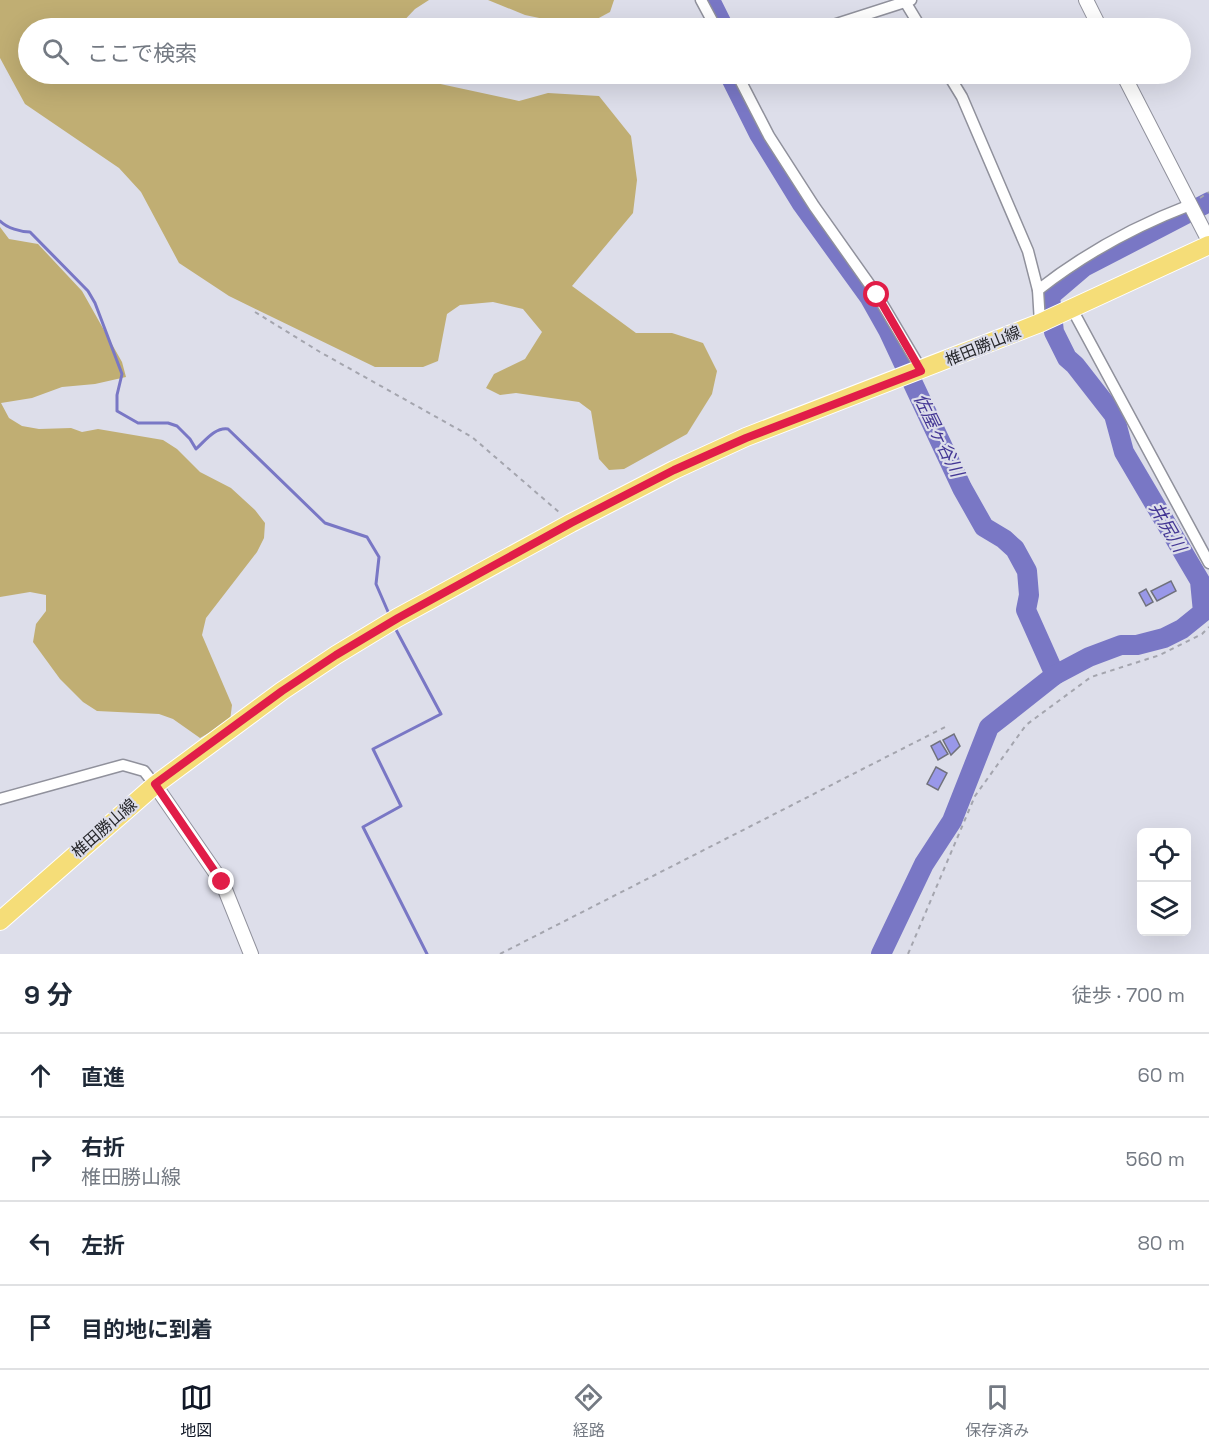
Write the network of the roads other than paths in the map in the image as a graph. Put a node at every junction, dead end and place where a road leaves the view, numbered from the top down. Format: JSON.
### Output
{"nodes":[{"id":1,"x":701,"y":0,"type":"edge"},
{"id":2,"x":1086,"y":0,"type":"edge"},
{"id":3,"x":907,"y":1,"type":"edge"},
{"id":4,"x":711,"y":18,"type":"edge"},
{"id":5,"x":855,"y":18,"type":"edge"},
{"id":6,"x":916,"y":18,"type":"edge"},
{"id":7,"x":1095,"y":18,"type":"edge"},
{"id":8,"x":742,"y":84,"type":"edge"},
{"id":9,"x":954,"y":84,"type":"edge"},
{"id":10,"x":1128,"y":84,"type":"edge"},
{"id":11,"x":1190,"y":205,"type":"junction"},
{"id":12,"x":1209,"y":243,"type":"edge"},
{"id":13,"x":1038,"y":290,"type":"junction"},
{"id":14,"x":1072,"y":309,"type":"junction"},
{"id":15,"x":1040,"y":323,"type":"junction"},
{"id":16,"x":921,"y":371,"type":"junction"},
{"id":17,"x":1209,"y":563,"type":"edge"},
{"id":18,"x":155,"y":784,"type":"junction"},
{"id":19,"x":0,"y":799,"type":"edge"},
{"id":20,"x":0,"y":921,"type":"edge"},
{"id":21,"x":251,"y":954,"type":"edge"}],
"edges":[{"from":1,"to":4,"type":"street"},
{"from":2,"to":7,"type":"street"},
{"from":3,"to":5,"type":"street"},
{"from":3,"to":6,"type":"street"},
{"from":8,"to":16,"type":"street"},
{"from":9,"to":13,"type":"street"},
{"from":10,"to":11,"type":"street"},
{"from":11,"to":12,"type":"street"},
{"from":11,"to":13,"type":"street"},
{"from":12,"to":14,"type":"main road","name":"椎田勝山線"},
{"from":13,"to":15,"type":"street"},
{"from":14,"to":15,"type":"main road","name":"椎田勝山線"},
{"from":14,"to":17,"type":"street"},
{"from":15,"to":16,"type":"main road","name":"椎田勝山線"},
{"from":16,"to":18,"type":"main road","name":"椎田勝山線"},
{"from":18,"to":19,"type":"street"},
{"from":18,"to":20,"type":"main road","name":"椎田勝山線"},
{"from":18,"to":21,"type":"street"}]}
